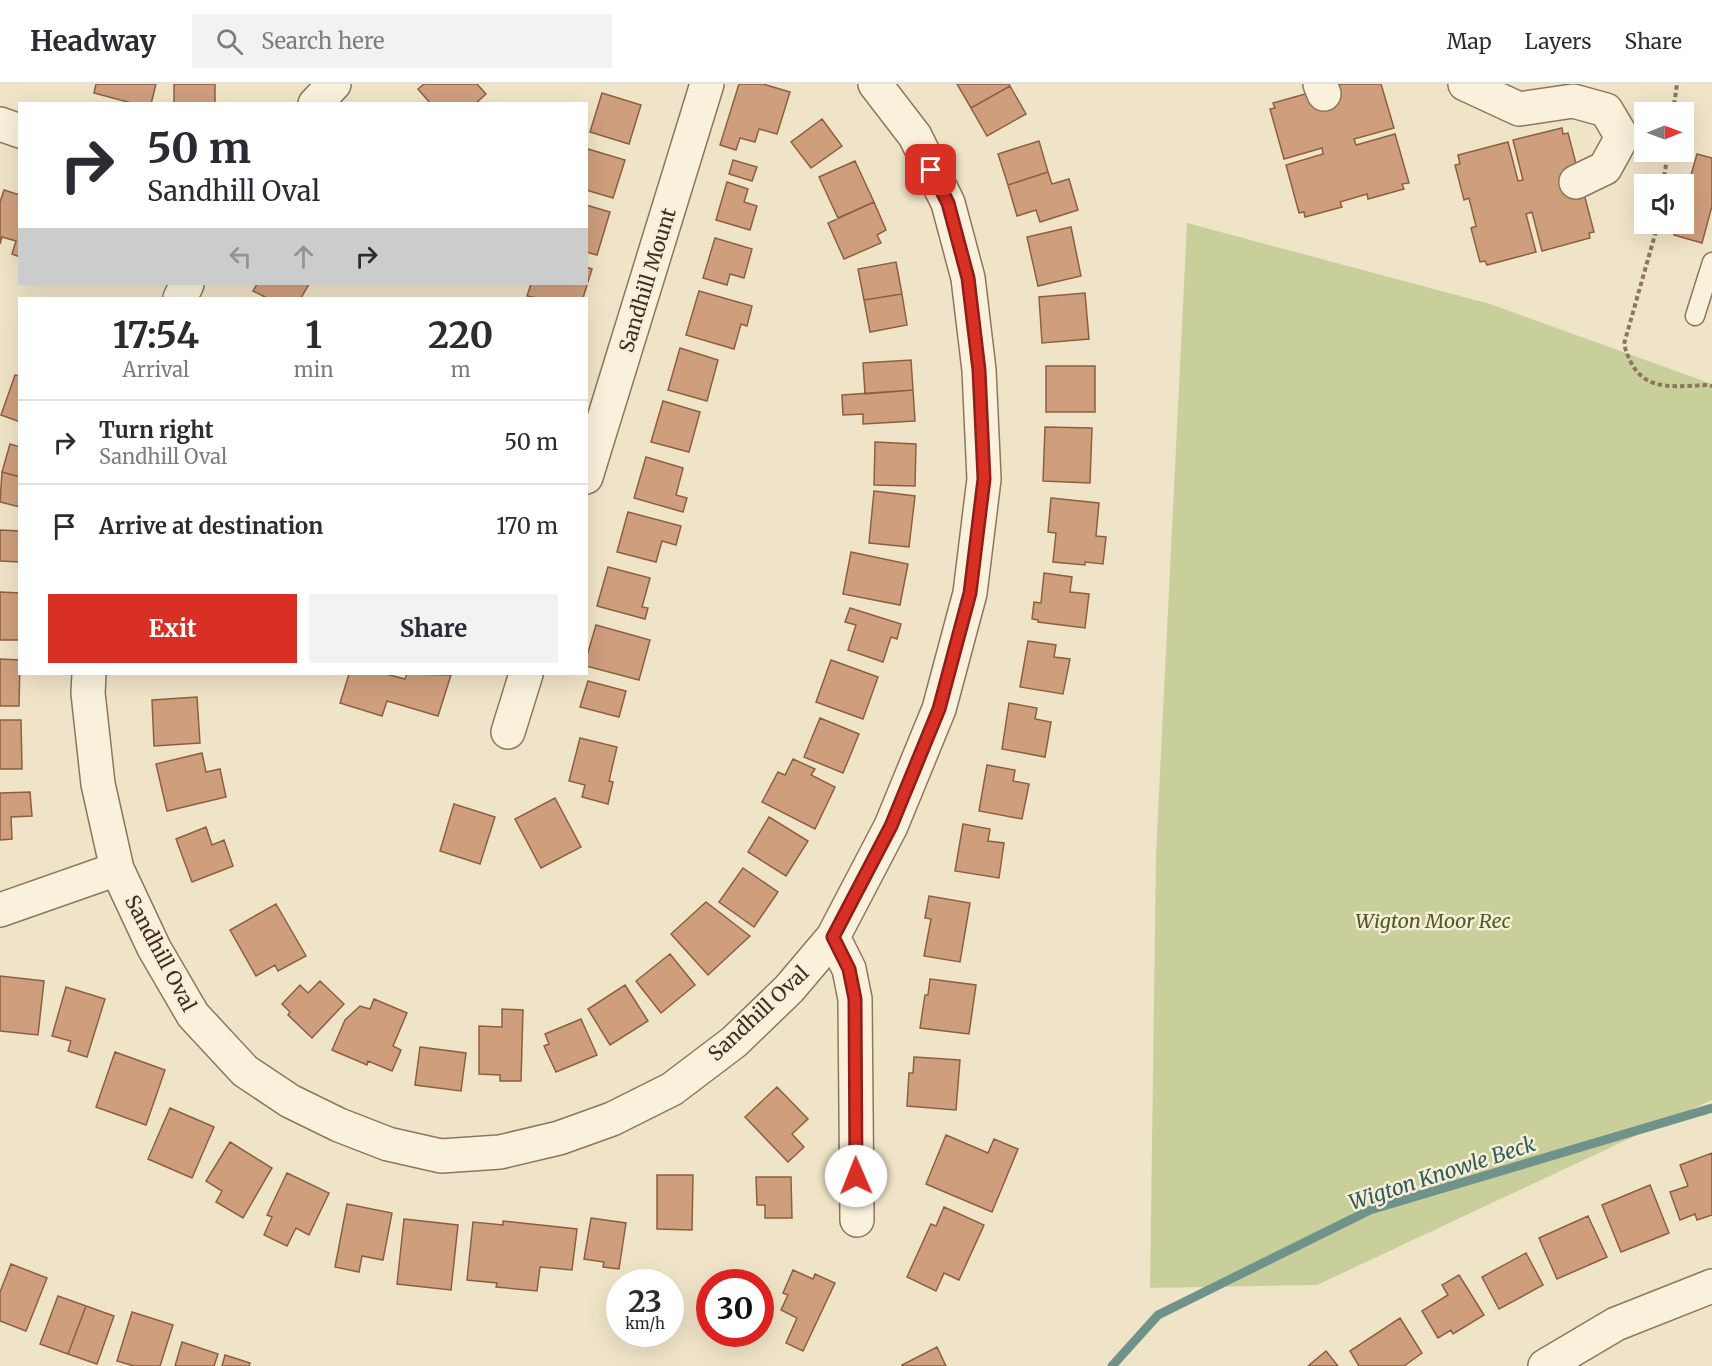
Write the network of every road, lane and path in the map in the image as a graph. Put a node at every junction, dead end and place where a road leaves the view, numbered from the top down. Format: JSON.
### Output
{"nodes":[{"id":1,"x":334,"y":84,"type":"edge"},
{"id":2,"x":707,"y":84,"type":"edge"},
{"id":3,"x":875,"y":84,"type":"edge"},
{"id":4,"x":1677,"y":84,"type":"edge"},
{"id":5,"x":1471,"y":93,"type":"edge"},
{"id":6,"x":317,"y":102,"type":"edge"},
{"id":7,"x":1674,"y":102,"type":"edge"},
{"id":8,"x":0,"y":124,"type":"edge"},
{"id":9,"x":18,"y":130,"type":"edge"},
{"id":10,"x":1576,"y":182,"type":"dead end"},
{"id":11,"x":1655,"y":234,"type":"edge"},
{"id":12,"x":1712,"y":262,"type":"edge"},
{"id":13,"x":1695,"y":316,"type":"dead end"},
{"id":14,"x":1712,"y":386,"type":"edge"},
{"id":15,"x":588,"y":471,"type":"edge"},
{"id":16,"x":89,"y":675,"type":"edge"},
{"id":17,"x":526,"y":675,"type":"edge"},
{"id":18,"x":508,"y":732,"type":"dead end"},
{"id":19,"x":117,"y":869,"type":"junction"},
{"id":20,"x":0,"y":910,"type":"edge"},
{"id":21,"x":833,"y":937,"type":"junction"},
{"id":22,"x":857,"y":1220,"type":"dead end"},
{"id":23,"x":1712,"y":1286,"type":"edge"},
{"id":24,"x":1545,"y":1366,"type":"edge"}],
"edges":[{"from":1,"to":6,"type":"street"},
{"from":2,"to":15,"type":"street","name":"Sandhill Mount"},
{"from":3,"to":21,"type":"street","name":"Sandhill Oval"},
{"from":4,"to":7,"type":"path"},
{"from":5,"to":10,"type":"street"},
{"from":8,"to":9,"type":"street"},
{"from":11,"to":14,"type":"path"},
{"from":12,"to":13,"type":"lane"},
{"from":16,"to":19,"type":"street","name":"Sandhill Oval"},
{"from":17,"to":18,"type":"street"},
{"from":19,"to":20,"type":"street"},
{"from":19,"to":21,"type":"street","name":"Sandhill Oval"},
{"from":21,"to":22,"type":"street"},
{"from":23,"to":24,"type":"street"}]}
